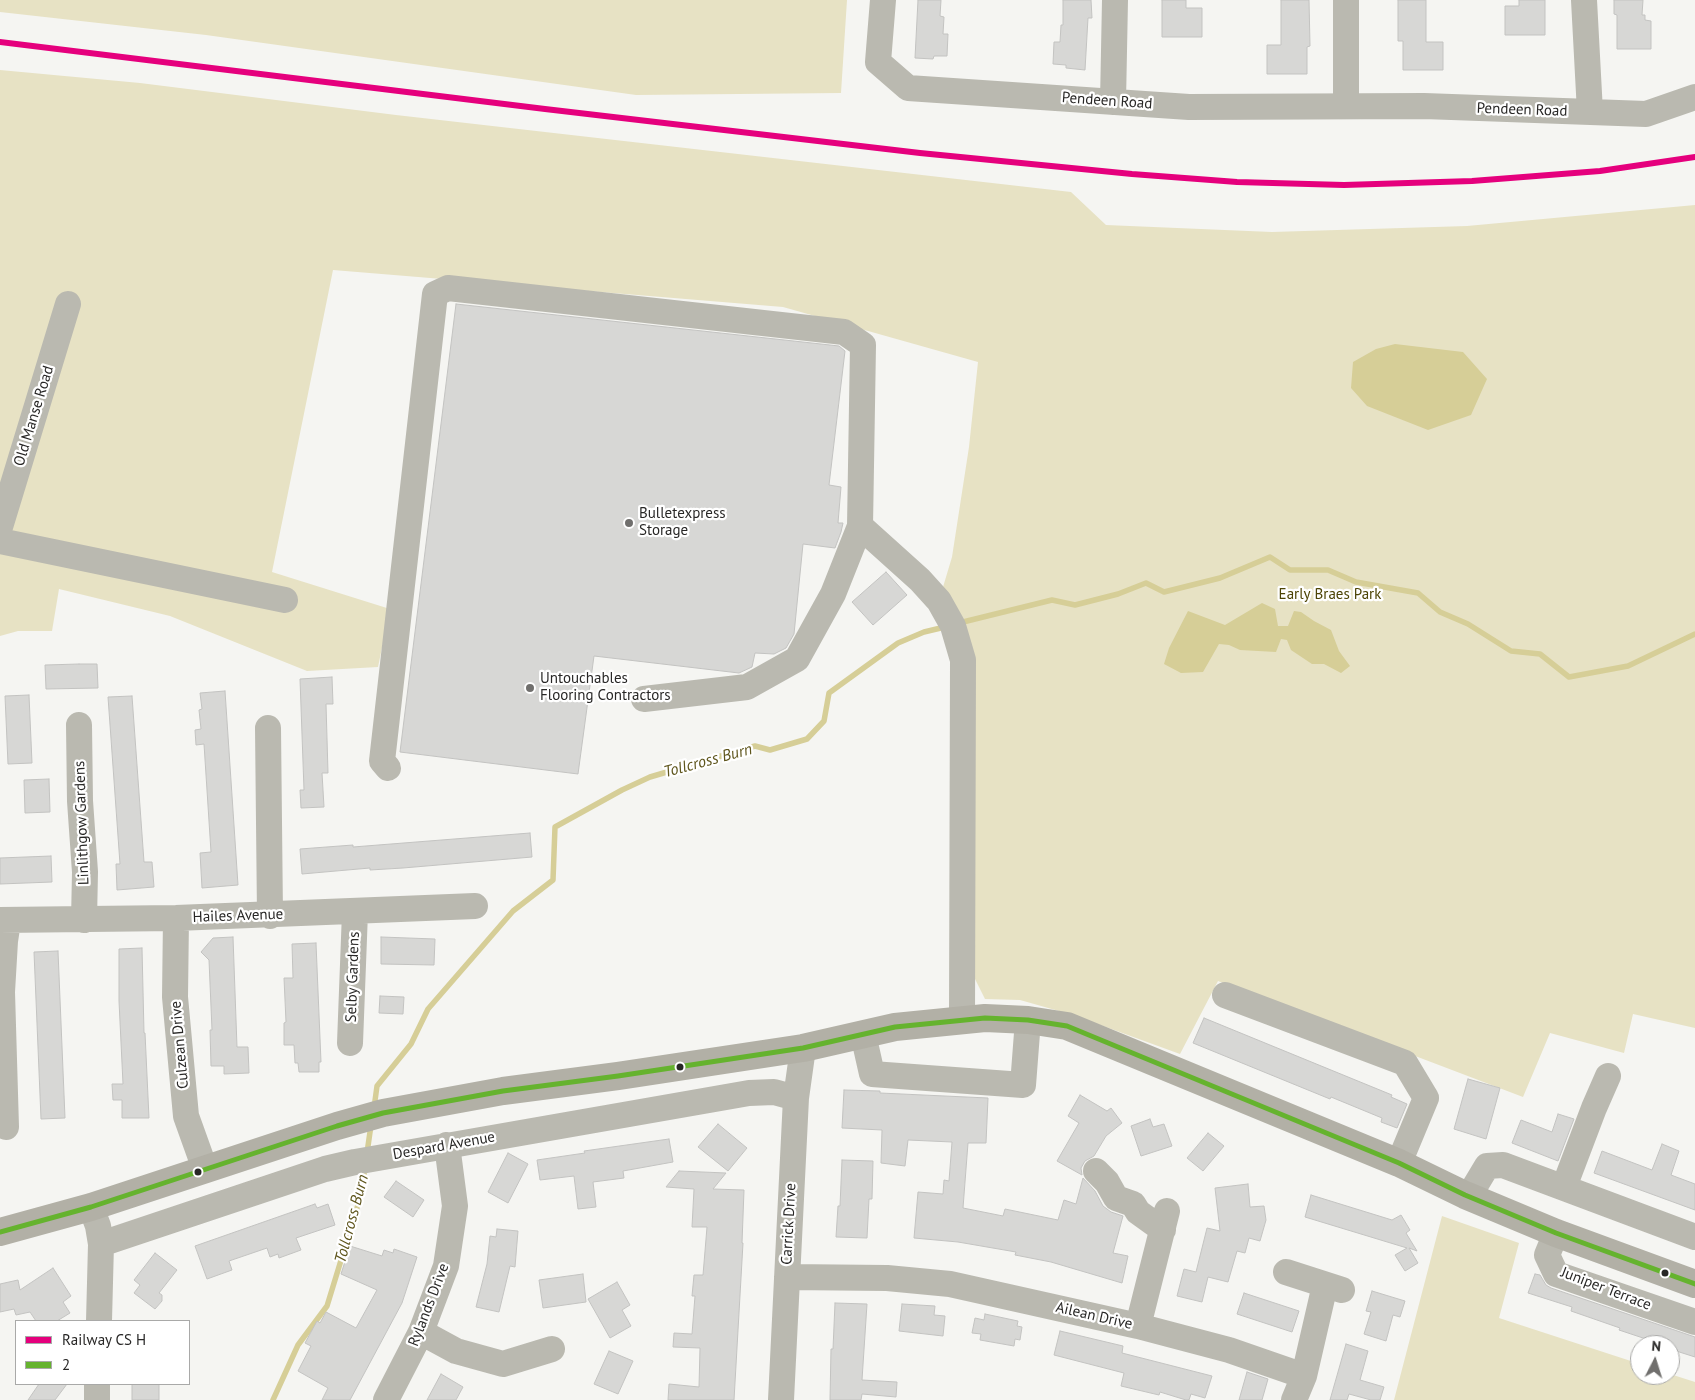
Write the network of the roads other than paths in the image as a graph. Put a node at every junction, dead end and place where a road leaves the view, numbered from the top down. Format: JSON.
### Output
{"nodes":[{"id":1,"x":883,"y":0,"type":"edge"},
{"id":2,"x":1114,"y":0,"type":"edge"},
{"id":3,"x":1346,"y":0,"type":"edge"},
{"id":4,"x":1584,"y":0,"type":"edge"},
{"id":5,"x":1695,"y":97,"type":"edge"},
{"id":6,"x":1113,"y":102,"type":"junction"},
{"id":7,"x":1346,"y":106,"type":"junction"},
{"id":8,"x":1590,"y":112,"type":"junction"},
{"id":9,"x":68,"y":304,"type":"dead end"},
{"id":10,"x":860,"y":526,"type":"junction"},
{"id":11,"x":0,"y":527,"type":"edge"},
{"id":12,"x":0,"y":541,"type":"edge"},
{"id":13,"x":284,"y":600,"type":"dead end"},
{"id":14,"x":644,"y":699,"type":"dead end"},
{"id":15,"x":79,"y":725,"type":"dead end"},
{"id":16,"x":268,"y":728,"type":"dead end"},
{"id":17,"x":388,"y":768,"type":"dead end"},
{"id":18,"x":475,"y":906,"type":"dead end"},
{"id":19,"x":355,"y":912,"type":"junction"},
{"id":20,"x":270,"y":916,"type":"junction"},
{"id":21,"x":176,"y":918,"type":"junction"},
{"id":22,"x":84,"y":920,"type":"junction"},
{"id":23,"x":4,"y":921,"type":"edge"},
{"id":24,"x":1225,"y":995,"type":"dead end"},
{"id":25,"x":962,"y":1020,"type":"junction"},
{"id":26,"x":1028,"y":1020,"type":"junction"},
{"id":27,"x":863,"y":1034,"type":"junction"},
{"id":28,"x":350,"y":1043,"type":"dead end"},
{"id":29,"x":803,"y":1048,"type":"junction"},
{"id":30,"x":1608,"y":1076,"type":"dead end"},
{"id":31,"x":796,"y":1098,"type":"junction"},
{"id":32,"x":6,"y":1127,"type":"dead end"},
{"id":33,"x":447,"y":1145,"type":"junction"},
{"id":34,"x":1399,"y":1164,"type":"junction"},
{"id":35,"x":205,"y":1169,"type":"junction"},
{"id":36,"x":1096,"y":1171,"type":"dead end"},
{"id":37,"x":1564,"y":1187,"type":"junction"},
{"id":38,"x":1469,"y":1196,"type":"junction"},
{"id":39,"x":91,"y":1207,"type":"junction"},
{"id":40,"x":0,"y":1232,"type":"edge"},
{"id":41,"x":1556,"y":1233,"type":"junction"},
{"id":42,"x":1695,"y":1237,"type":"edge"},
{"id":43,"x":101,"y":1244,"type":"junction"},
{"id":44,"x":1286,"y":1272,"type":"dead end"},
{"id":45,"x":787,"y":1277,"type":"junction"},
{"id":46,"x":1695,"y":1284,"type":"edge"},
{"id":47,"x":99,"y":1320,"type":"edge"},
{"id":48,"x":1695,"y":1322,"type":"edge"},
{"id":49,"x":1138,"y":1326,"type":"junction"},
{"id":50,"x":420,"y":1332,"type":"junction"},
{"id":51,"x":552,"y":1349,"type":"dead end"},
{"id":52,"x":1304,"y":1376,"type":"junction"},
{"id":53,"x":97,"y":1385,"type":"edge"},
{"id":54,"x":97,"y":1400,"type":"edge"},
{"id":55,"x":386,"y":1400,"type":"edge"},
{"id":56,"x":781,"y":1400,"type":"edge"},
{"id":57,"x":1294,"y":1400,"type":"edge"}],
"edges":[{"from":1,"to":6,"type":"street","name":"Pendeen Road"},
{"from":2,"to":6,"type":"street"},
{"from":3,"to":7,"type":"street"},
{"from":4,"to":8,"type":"street"},
{"from":5,"to":8,"type":"street","name":"Pendeen Road"},
{"from":6,"to":7,"type":"street","name":"Pendeen Road"},
{"from":7,"to":8,"type":"street","name":"Pendeen Road"},
{"from":9,"to":11,"type":"street","name":"Old Manse Road"},
{"from":10,"to":14,"type":"street"},
{"from":10,"to":17,"type":"street"},
{"from":10,"to":25,"type":"street"},
{"from":12,"to":13,"type":"street"},
{"from":15,"to":22,"type":"street","name":"Linlithgow Gardens"},
{"from":16,"to":20,"type":"street"},
{"from":18,"to":19,"type":"street","name":"Hailes Avenue"},
{"from":19,"to":20,"type":"street","name":"Hailes Avenue"},
{"from":19,"to":28,"type":"street","name":"Selby Gardens"},
{"from":20,"to":21,"type":"street","name":"Hailes Avenue"},
{"from":21,"to":22,"type":"street","name":"Hailes Avenue"},
{"from":21,"to":35,"type":"street","name":"Culzean Drive"},
{"from":22,"to":23,"type":"street","name":"Hailes Avenue"},
{"from":23,"to":32,"type":"street"},
{"from":24,"to":34,"type":"street"},
{"from":25,"to":26,"type":"main road"},
{"from":25,"to":27,"type":"main road"},
{"from":26,"to":27,"type":"street"},
{"from":26,"to":34,"type":"main road"},
{"from":27,"to":29,"type":"main road"},
{"from":29,"to":31,"type":"street","name":"Carrick Drive"},
{"from":29,"to":35,"type":"main road"},
{"from":30,"to":37,"type":"street"},
{"from":31,"to":33,"type":"street","name":"Despard Avenue"},
{"from":31,"to":45,"type":"street","name":"Carrick Drive"},
{"from":33,"to":43,"type":"street","name":"Despard Avenue"},
{"from":33,"to":50,"type":"street","name":"Rylands Drive"},
{"from":34,"to":38,"type":"main road"},
{"from":35,"to":39,"type":"main road"},
{"from":36,"to":49,"type":"street"},
{"from":37,"to":38,"type":"street"},
{"from":37,"to":42,"type":"street"},
{"from":38,"to":41,"type":"main road"},
{"from":39,"to":40,"type":"main road"},
{"from":39,"to":43,"type":"street"},
{"from":41,"to":46,"type":"main road"},
{"from":41,"to":48,"type":"street","name":"Juniper Terrace"},
{"from":43,"to":47,"type":"street"},
{"from":44,"to":52,"type":"street"},
{"from":45,"to":49,"type":"street","name":"Ailean Drive"},
{"from":45,"to":56,"type":"street","name":"Carrick Drive"},
{"from":49,"to":52,"type":"street","name":"Ailean Drive"},
{"from":50,"to":51,"type":"street"},
{"from":50,"to":55,"type":"street","name":"Rylands Drive"},
{"from":52,"to":57,"type":"street"},
{"from":53,"to":54,"type":"street"}]}
